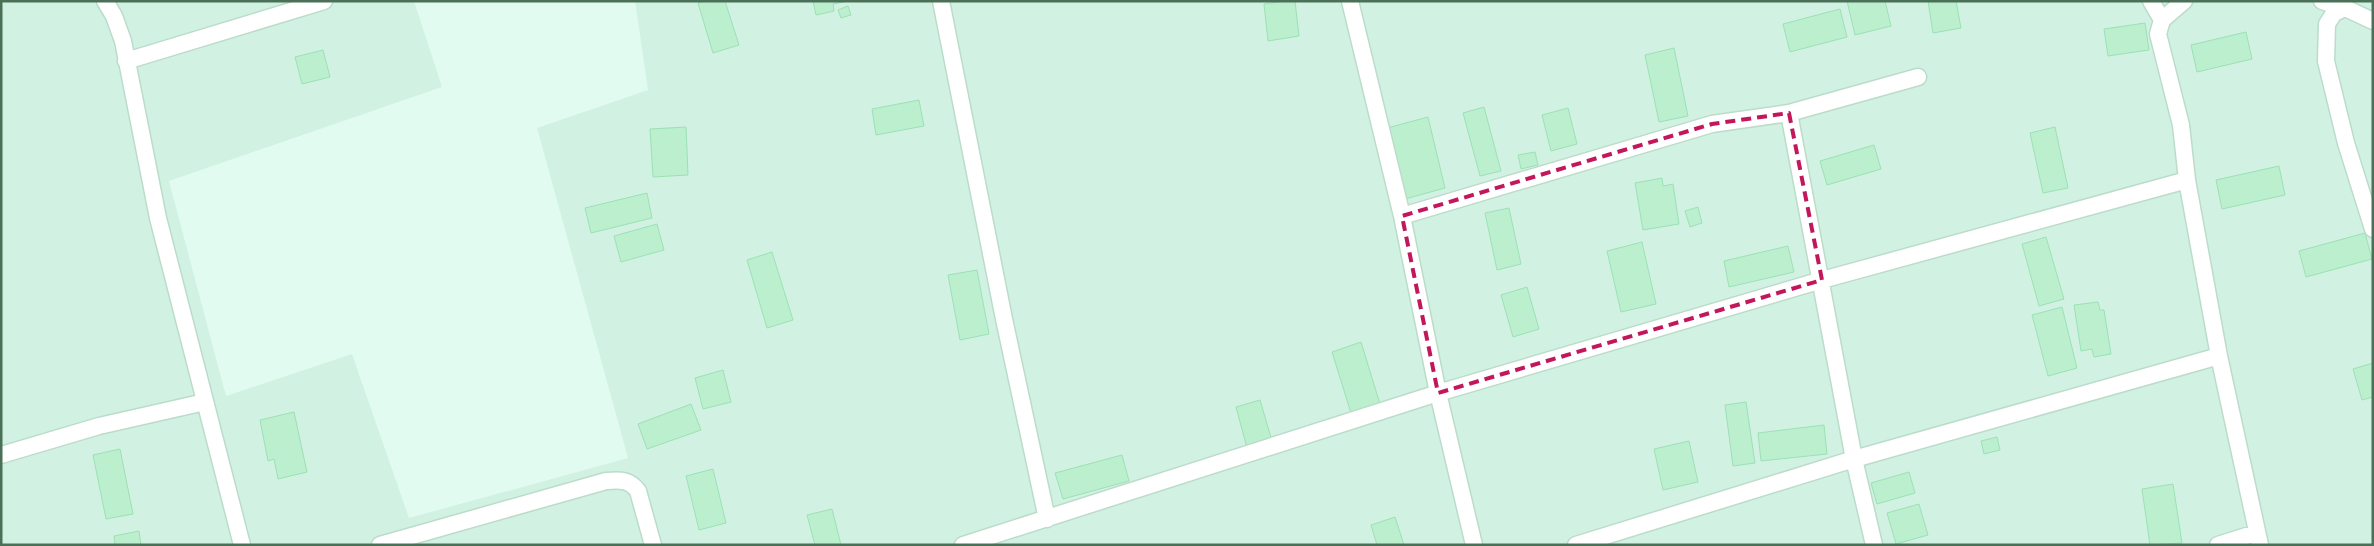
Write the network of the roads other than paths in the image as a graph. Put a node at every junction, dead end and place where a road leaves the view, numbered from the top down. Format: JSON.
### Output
{"nodes":[{"id":1,"x":105,"y":1,"type":"edge"},
{"id":2,"x":324,"y":1,"type":"edge"},
{"id":3,"x":940,"y":1,"type":"edge"},
{"id":4,"x":1350,"y":1,"type":"edge"},
{"id":5,"x":2151,"y":1,"type":"edge"},
{"id":6,"x":2184,"y":1,"type":"edge"},
{"id":7,"x":2322,"y":1,"type":"edge"},
{"id":8,"x":2345,"y":8,"type":"junction"},
{"id":9,"x":2162,"y":20,"type":"junction"},
{"id":10,"x":2373,"y":21,"type":"edge"},
{"id":11,"x":126,"y":60,"type":"junction"},
{"id":12,"x":1918,"y":76,"type":"dead end"},
{"id":13,"x":1789,"y":113,"type":"junction"},
{"id":14,"x":2187,"y":180,"type":"junction"},
{"id":15,"x":1402,"y":216,"type":"junction"},
{"id":16,"x":2373,"y":229,"type":"edge"},
{"id":17,"x":1822,"y":280,"type":"junction"},
{"id":18,"x":2219,"y":356,"type":"junction"},
{"id":19,"x":1438,"y":394,"type":"junction"},
{"id":20,"x":205,"y":402,"type":"junction"},
{"id":21,"x":1,"y":455,"type":"edge"},
{"id":22,"x":1854,"y":459,"type":"junction"},
{"id":23,"x":1047,"y":518,"type":"junction"},
{"id":24,"x":2258,"y":539,"type":"edge"},
{"id":25,"x":242,"y":545,"type":"edge"},
{"id":26,"x":380,"y":545,"type":"edge"},
{"id":27,"x":653,"y":545,"type":"edge"},
{"id":28,"x":962,"y":545,"type":"edge"},
{"id":29,"x":1474,"y":545,"type":"edge"},
{"id":30,"x":1576,"y":545,"type":"edge"},
{"id":31,"x":1874,"y":545,"type":"edge"},
{"id":32,"x":2218,"y":545,"type":"edge"}],
"edges":[{"from":1,"to":11,"type":"street"},
{"from":2,"to":11,"type":"street"},
{"from":3,"to":23,"type":"street"},
{"from":4,"to":15,"type":"street"},
{"from":5,"to":9,"type":"street"},
{"from":6,"to":9,"type":"street"},
{"from":7,"to":8,"type":"street"},
{"from":8,"to":10,"type":"street"},
{"from":8,"to":16,"type":"street"},
{"from":9,"to":14,"type":"street"},
{"from":11,"to":20,"type":"street"},
{"from":12,"to":13,"type":"street"},
{"from":13,"to":15,"type":"street"},
{"from":13,"to":17,"type":"street"},
{"from":14,"to":17,"type":"street"},
{"from":14,"to":18,"type":"street"},
{"from":15,"to":19,"type":"street"},
{"from":17,"to":19,"type":"street"},
{"from":17,"to":22,"type":"street"},
{"from":18,"to":22,"type":"street"},
{"from":18,"to":24,"type":"street"},
{"from":19,"to":23,"type":"street"},
{"from":19,"to":29,"type":"street"},
{"from":20,"to":21,"type":"street"},
{"from":20,"to":25,"type":"street"},
{"from":22,"to":30,"type":"street"},
{"from":22,"to":31,"type":"street"},
{"from":23,"to":28,"type":"street"},
{"from":24,"to":32,"type":"street"},
{"from":26,"to":27,"type":"street"}]}
